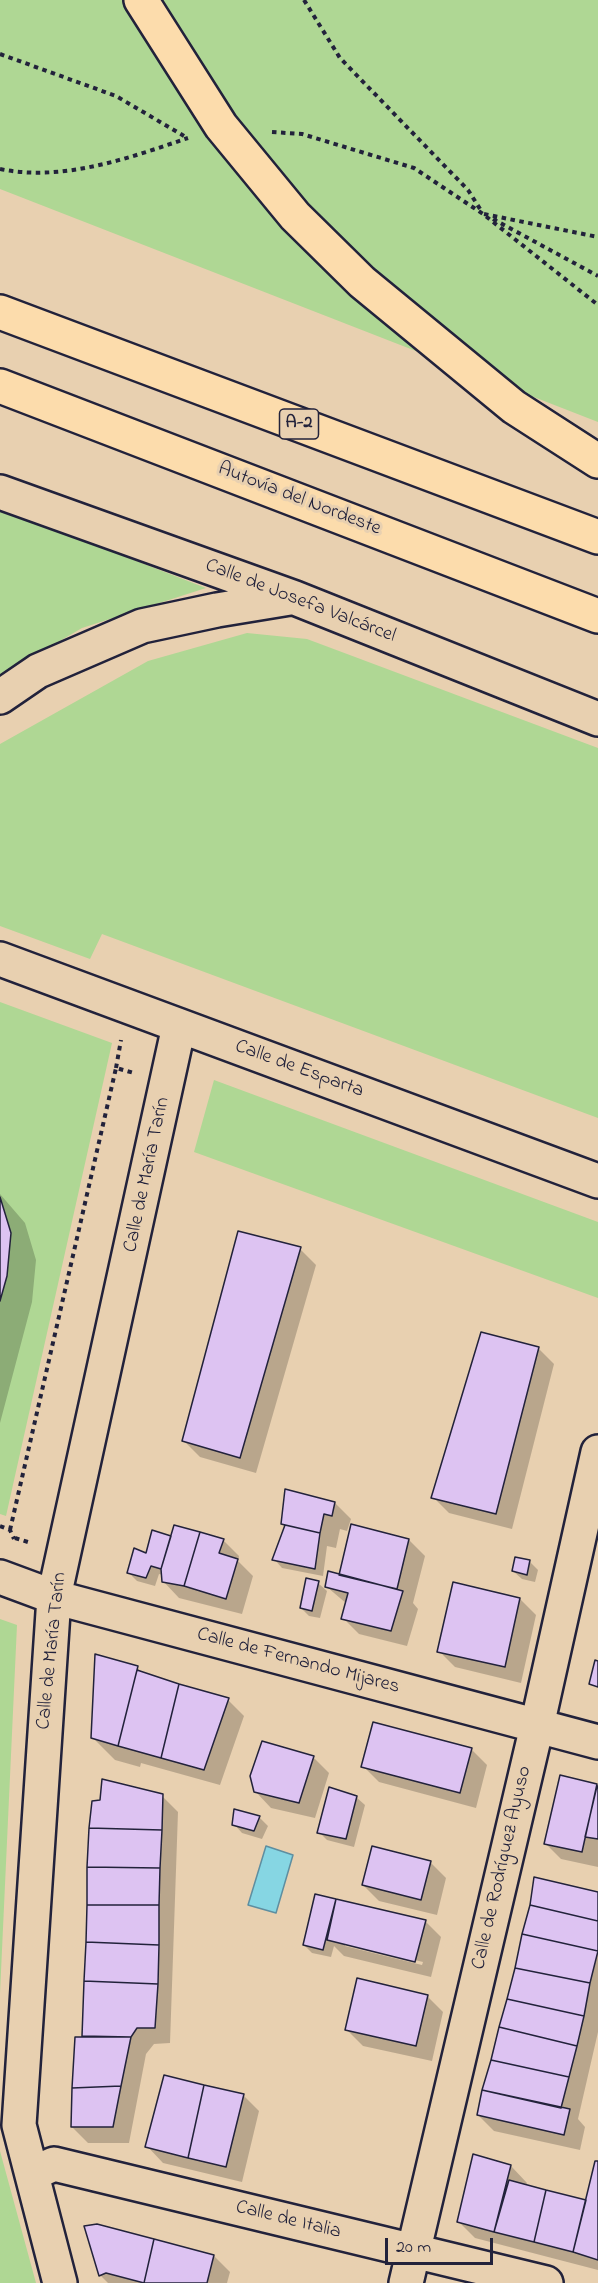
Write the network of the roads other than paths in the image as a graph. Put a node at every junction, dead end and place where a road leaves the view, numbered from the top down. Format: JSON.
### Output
{"nodes":[{"id":1,"x":141,"y":0,"type":"edge"},
{"id":2,"x":0,"y":312,"type":"edge"},
{"id":3,"x":0,"y":386,"type":"edge"},
{"id":4,"x":0,"y":399,"type":"edge"},
{"id":5,"x":59,"y":408,"type":"junction"},
{"id":6,"x":598,"y":461,"type":"edge"},
{"id":7,"x":0,"y":492,"type":"edge"},
{"id":8,"x":598,"y":537,"type":"edge"},
{"id":9,"x":295,"y":598,"type":"junction"},
{"id":10,"x":598,"y":616,"type":"edge"},
{"id":11,"x":0,"y":697,"type":"edge"},
{"id":12,"x":598,"y":719,"type":"edge"},
{"id":13,"x":0,"y":959,"type":"edge"},
{"id":14,"x":179,"y":1026,"type":"junction"},
{"id":15,"x":598,"y":1181,"type":"edge"},
{"id":16,"x":598,"y":1452,"type":"edge"},
{"id":17,"x":0,"y":1577,"type":"edge"},
{"id":18,"x":54,"y":1597,"type":"junction"},
{"id":19,"x":537,"y":1726,"type":"junction"},
{"id":20,"x":598,"y":1742,"type":"edge"},
{"id":21,"x":32,"y":2174,"type":"junction"},
{"id":22,"x":413,"y":2251,"type":"junction"},
{"id":23,"x":60,"y":2283,"type":"edge"},
{"id":24,"x":406,"y":2283,"type":"edge"},
{"id":25,"x":546,"y":2283,"type":"edge"}],
"edges":[{"from":1,"to":6,"type":"highway"},
{"from":2,"to":8,"type":"highway","number":"A-2"},
{"from":3,"to":5,"type":"highway","name":"Autovía del Nordeste"},
{"from":4,"to":5,"type":"highway"},
{"from":5,"to":10,"type":"highway","name":"Autovía del Nordeste"},
{"from":7,"to":9,"type":"street","name":"Calle de Josefa Valcárcel"},
{"from":9,"to":11,"type":"street"},
{"from":9,"to":12,"type":"street","name":"Calle de Josefa Valcárcel"},
{"from":13,"to":14,"type":"street","name":"Calle de Esparta"},
{"from":14,"to":15,"type":"street","name":"Calle de Esparta"},
{"from":14,"to":18,"type":"street","name":"Calle de María Tarín"},
{"from":16,"to":19,"type":"street","name":"Calle de Rodríguez Ayuso"},
{"from":17,"to":18,"type":"street","name":"Calle de Fernando Mijares"},
{"from":18,"to":19,"type":"street","name":"Calle de Fernando Mijares"},
{"from":18,"to":21,"type":"street","name":"Calle de María Tarín"},
{"from":19,"to":20,"type":"street","name":"Calle de Fernando Mijares"},
{"from":19,"to":22,"type":"street","name":"Calle de Rodríguez Ayuso"},
{"from":21,"to":22,"type":"street","name":"Calle de Italia"},
{"from":21,"to":23,"type":"street","name":"Calle de María Tarín"},
{"from":22,"to":24,"type":"street","name":"Calle de Rodríguez Ayuso"},
{"from":22,"to":25,"type":"street","name":"Calle de Italia"}]}
